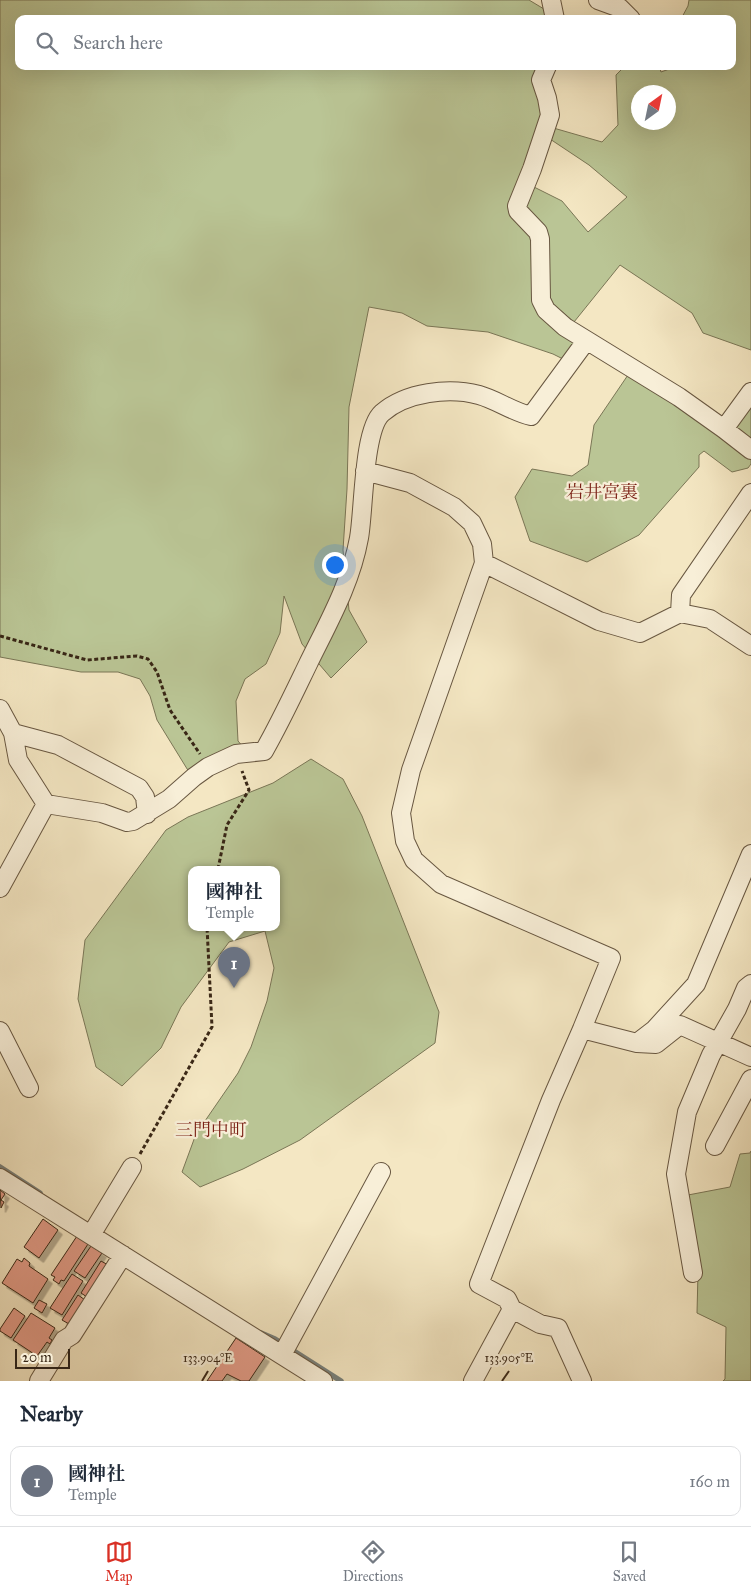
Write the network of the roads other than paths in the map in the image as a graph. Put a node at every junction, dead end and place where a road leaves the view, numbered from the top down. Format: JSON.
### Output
{"nodes":[{"id":1,"x":551,"y":0,"type":"edge"},
{"id":2,"x":598,"y":0,"type":"edge"},
{"id":3,"x":554,"y":15,"type":"edge"},
{"id":4,"x":627,"y":15,"type":"edge"},
{"id":5,"x":545,"y":70,"type":"edge"},
{"id":6,"x":586,"y":341,"type":"junction"},
{"id":7,"x":751,"y":392,"type":"edge"},
{"id":8,"x":724,"y":429,"type":"junction"},
{"id":9,"x":751,"y":450,"type":"edge"},
{"id":10,"x":365,"y":471,"type":"junction"},
{"id":11,"x":751,"y":493,"type":"edge"},
{"id":12,"x":484,"y":563,"type":"junction"},
{"id":13,"x":680,"y":613,"type":"junction"},
{"id":14,"x":751,"y":646,"type":"edge"},
{"id":15,"x":0,"y":709,"type":"edge"},
{"id":16,"x":12,"y":733,"type":"junction"},
{"id":17,"x":46,"y":804,"type":"junction"},
{"id":18,"x":147,"y":814,"type":"junction"},
{"id":19,"x":751,"y":854,"type":"edge"},
{"id":20,"x":0,"y":888,"type":"edge"},
{"id":21,"x":751,"y":984,"type":"edge"},
{"id":22,"x":582,"y":1029,"type":"junction"},
{"id":23,"x":0,"y":1031,"type":"edge"},
{"id":24,"x":718,"y":1042,"type":"junction"},
{"id":25,"x":637,"y":1043,"type":"junction"},
{"id":26,"x":751,"y":1057,"type":"edge"},
{"id":27,"x":751,"y":1078,"type":"edge"},
{"id":28,"x":29,"y":1088,"type":"dead end"},
{"id":29,"x":715,"y":1146,"type":"dead end"},
{"id":30,"x":132,"y":1167,"type":"road end"},
{"id":31,"x":381,"y":1172,"type":"dead end"},
{"id":32,"x":0,"y":1178,"type":"edge"},
{"id":33,"x":94,"y":1230,"type":"junction"},
{"id":34,"x":123,"y":1255,"type":"junction"},
{"id":35,"x":693,"y":1273,"type":"dead end"},
{"id":36,"x":512,"y":1309,"type":"junction"},
{"id":37,"x":285,"y":1349,"type":"junction"},
{"id":38,"x":39,"y":1381,"type":"edge"},
{"id":39,"x":324,"y":1381,"type":"edge"},
{"id":40,"x":473,"y":1381,"type":"edge"},
{"id":41,"x":582,"y":1381,"type":"edge"}],
"edges":[{"from":1,"to":3,"type":"street"},
{"from":2,"to":4,"type":"street"},
{"from":5,"to":6,"type":"street"},
{"from":6,"to":8,"type":"street"},
{"from":6,"to":10,"type":"street"},
{"from":7,"to":8,"type":"street"},
{"from":8,"to":9,"type":"street"},
{"from":10,"to":12,"type":"street"},
{"from":10,"to":18,"type":"street"},
{"from":11,"to":13,"type":"street"},
{"from":12,"to":13,"type":"street"},
{"from":12,"to":22,"type":"street"},
{"from":13,"to":14,"type":"street"},
{"from":15,"to":16,"type":"street"},
{"from":16,"to":17,"type":"street"},
{"from":16,"to":18,"type":"street"},
{"from":17,"to":18,"type":"street"},
{"from":17,"to":20,"type":"street"},
{"from":19,"to":25,"type":"street"},
{"from":21,"to":24,"type":"street"},
{"from":22,"to":25,"type":"street"},
{"from":22,"to":36,"type":"street"},
{"from":23,"to":28,"type":"street"},
{"from":24,"to":25,"type":"street"},
{"from":24,"to":26,"type":"street"},
{"from":24,"to":35,"type":"street"},
{"from":27,"to":29,"type":"street"},
{"from":30,"to":33,"type":"street"},
{"from":31,"to":37,"type":"street"},
{"from":32,"to":33,"type":"street"},
{"from":33,"to":34,"type":"street"},
{"from":34,"to":37,"type":"street"},
{"from":34,"to":38,"type":"street"},
{"from":36,"to":40,"type":"street"},
{"from":36,"to":41,"type":"street"},
{"from":37,"to":39,"type":"street"}]}
